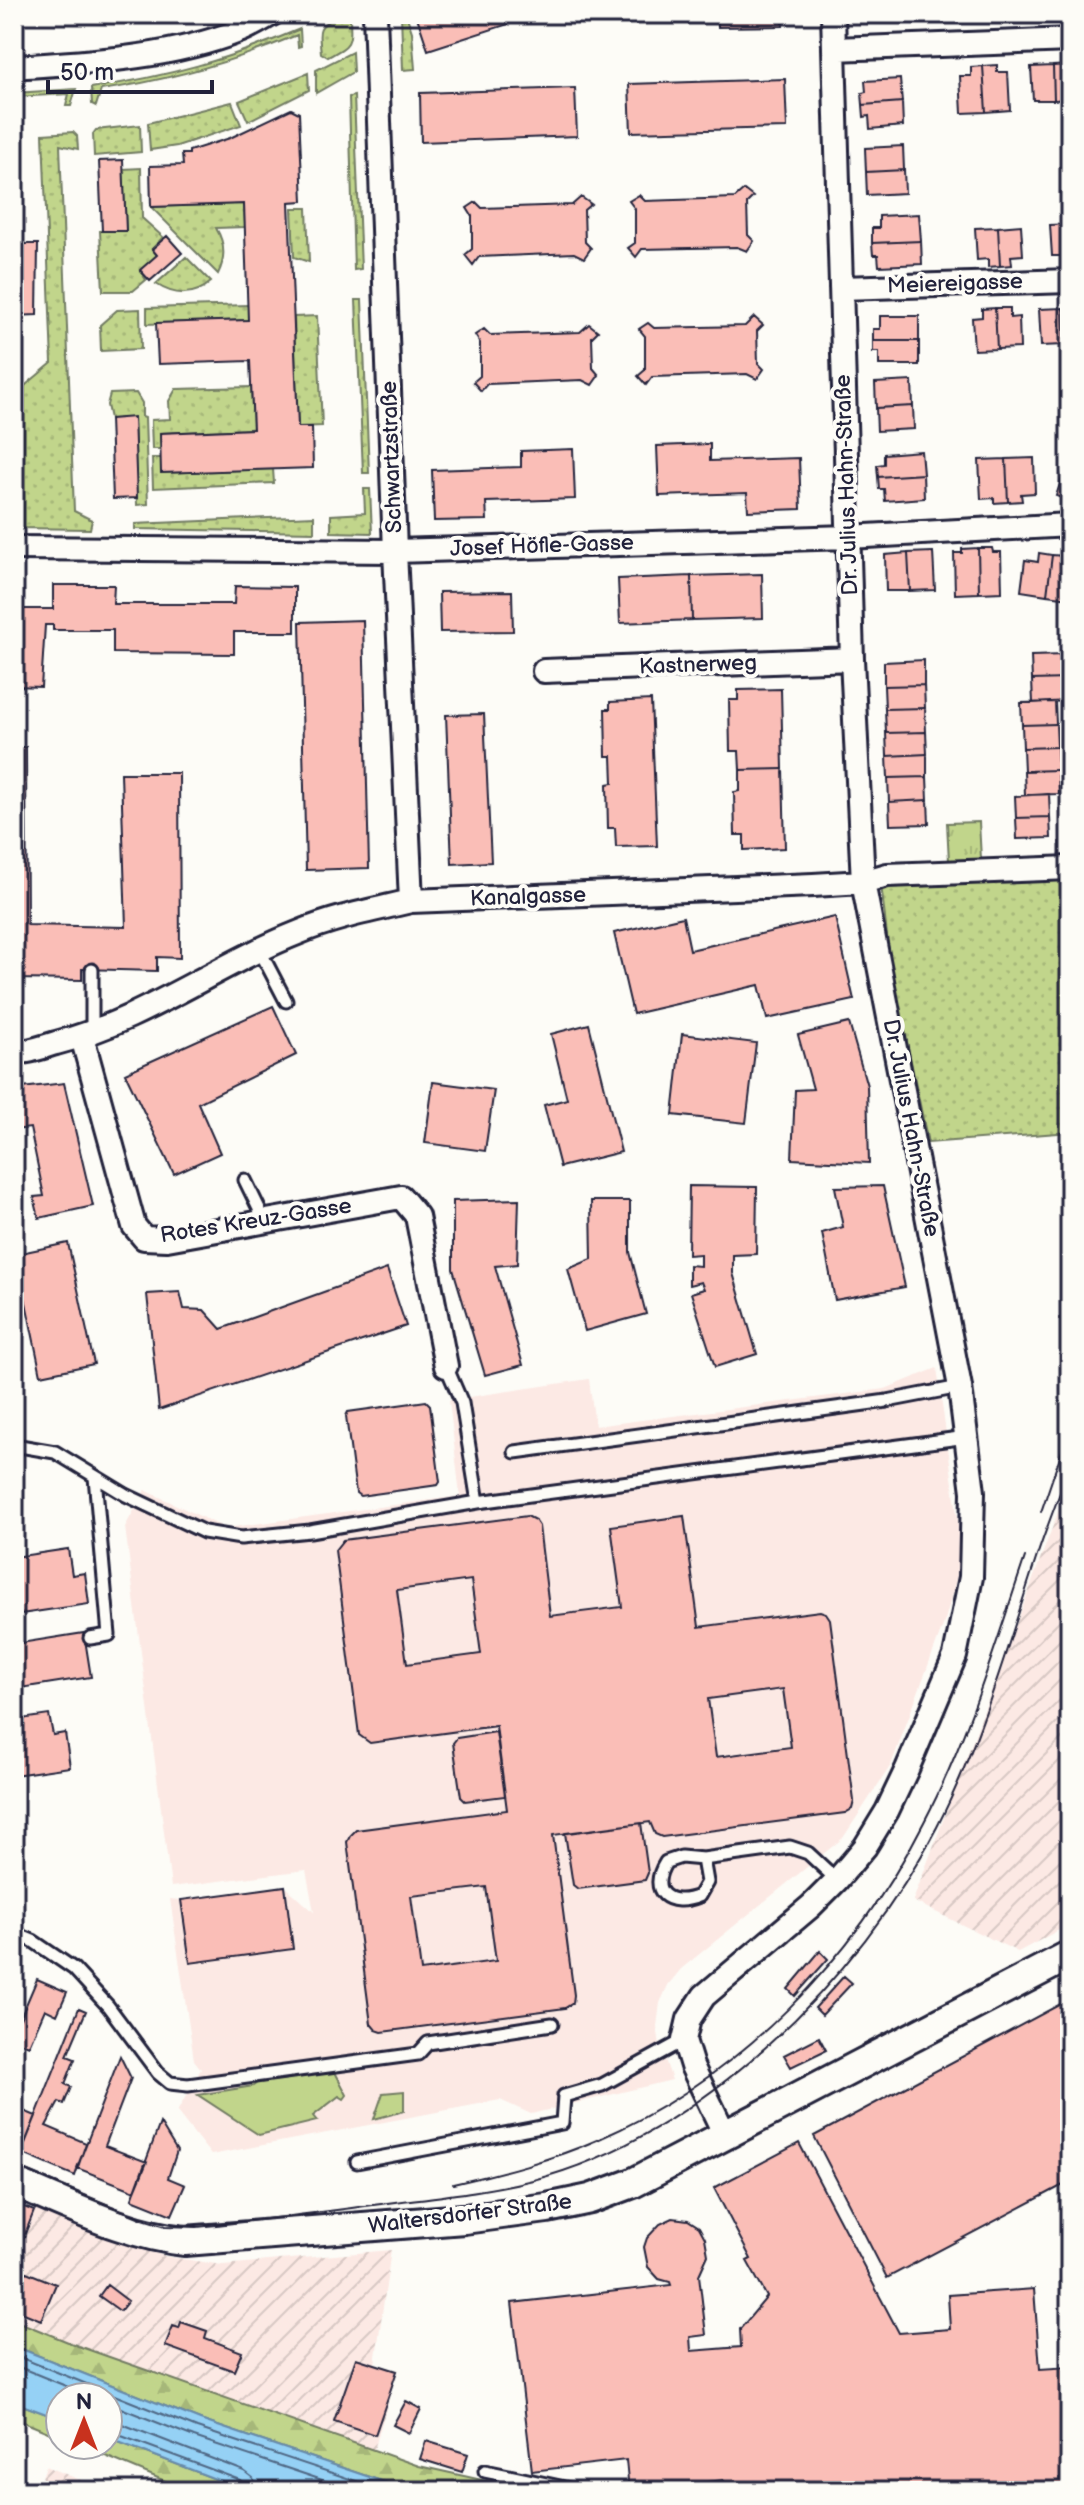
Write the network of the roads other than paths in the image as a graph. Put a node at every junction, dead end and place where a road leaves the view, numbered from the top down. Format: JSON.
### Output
{"nodes":[{"id":1,"x":272,"y":14,"type":"edge"},
{"id":2,"x":375,"y":14,"type":"edge"},
{"id":3,"x":833,"y":14,"type":"edge"},
{"id":4,"x":1070,"y":40,"type":"edge"},
{"id":5,"x":834,"y":49,"type":"junction"},
{"id":6,"x":14,"y":67,"type":"edge"},
{"id":7,"x":1070,"y":281,"type":"edge"},
{"id":8,"x":841,"y":288,"type":"junction"},
{"id":9,"x":1070,"y":525,"type":"edge"},
{"id":10,"x":848,"y":537,"type":"junction"},
{"id":11,"x":14,"y":548,"type":"edge"},
{"id":12,"x":395,"y":551,"type":"junction"},
{"id":13,"x":852,"y":659,"type":"junction"},
{"id":14,"x":544,"y":671,"type":"dead end"},
{"id":15,"x":1070,"y":868,"type":"edge"},
{"id":16,"x":863,"y":882,"type":"junction"},
{"id":17,"x":411,"y":901,"type":"junction"},
{"id":18,"x":260,"y":951,"type":"junction"},
{"id":19,"x":92,"y":970,"type":"dead end"},
{"id":20,"x":286,"y":1001,"type":"dead end"},
{"id":21,"x":87,"y":1035,"type":"junction"},
{"id":22,"x":14,"y":1052,"type":"edge"},
{"id":23,"x":245,"y":1180,"type":"dead end"},
{"id":24,"x":265,"y":1222,"type":"junction"},
{"id":25,"x":446,"y":1366,"type":"joint"},
{"id":26,"x":960,"y":1387,"type":"junction"},
{"id":27,"x":967,"y":1437,"type":"junction"},
{"id":28,"x":14,"y":1445,"type":"edge"},
{"id":29,"x":515,"y":1452,"type":"dead end"},
{"id":30,"x":95,"y":1477,"type":"junction"},
{"id":31,"x":478,"y":1502,"type":"junction"},
{"id":32,"x":90,"y":1638,"type":"dead end"},
{"id":33,"x":703,"y":1859,"type":"junction"},
{"id":34,"x":837,"y":1880,"type":"junction"},
{"id":35,"x":14,"y":1933,"type":"edge"},
{"id":36,"x":1070,"y":1955,"type":"edge"},
{"id":37,"x":552,"y":2024,"type":"dead end"},
{"id":38,"x":684,"y":2040,"type":"junction"},
{"id":39,"x":725,"y":2135,"type":"junction"},
{"id":40,"x":357,"y":2162,"type":"dead end"},
{"id":41,"x":14,"y":2183,"type":"edge"},
{"id":42,"x":485,"y":2471,"type":"dead end"},
{"id":43,"x":579,"y":2491,"type":"edge"}],
"edges":[{"from":1,"to":6,"type":"street"},
{"from":2,"to":12,"type":"street","name":"Schwartzstraße"},
{"from":3,"to":5,"type":"street","name":"Dr. Julius Hahn-Straße"},
{"from":4,"to":5,"type":"street"},
{"from":5,"to":8,"type":"street","name":"Dr. Julius Hahn-Straße"},
{"from":7,"to":8,"type":"street","name":"Meiereigasse"},
{"from":8,"to":10,"type":"street","name":"Dr. Julius Hahn-Straße"},
{"from":9,"to":10,"type":"street","name":"Josef Höfle-Gasse"},
{"from":10,"to":12,"type":"street","name":"Josef Höfle-Gasse"},
{"from":10,"to":13,"type":"street","name":"Dr. Julius Hahn-Straße"},
{"from":11,"to":12,"type":"street","name":"Josef Höfle-Gasse"},
{"from":12,"to":17,"type":"street","name":"Schwartzstraße"},
{"from":13,"to":14,"type":"street","name":"Kastnerweg"},
{"from":13,"to":16,"type":"street","name":"Dr. Julius Hahn-Straße"},
{"from":15,"to":16,"type":"street","name":"Kanalgasse"},
{"from":16,"to":17,"type":"street","name":"Kanalgasse"},
{"from":16,"to":26,"type":"street","name":"Dr. Julius Hahn-Straße"},
{"from":17,"to":18,"type":"street","name":"Kanalgasse"},
{"from":18,"to":20,"type":"lane"},
{"from":18,"to":21,"type":"street","name":"Kanalgasse"},
{"from":19,"to":21,"type":"lane"},
{"from":21,"to":22,"type":"street","name":"Kanalgasse"},
{"from":21,"to":24,"type":"street","name":"Rotes Kreuz-Gasse"},
{"from":23,"to":24,"type":"lane"},
{"from":24,"to":25,"type":"street","name":"Rotes Kreuz-Gasse"},
{"from":25,"to":31,"type":"lane"},
{"from":26,"to":27,"type":"street","name":"Dr. Julius Hahn-Straße"},
{"from":26,"to":29,"type":"lane"},
{"from":27,"to":31,"type":"lane"},
{"from":27,"to":34,"type":"street","name":"Dr. Julius Hahn-Straße"},
{"from":28,"to":30,"type":"lane"},
{"from":30,"to":31,"type":"lane"},
{"from":30,"to":32,"type":"lane"},
{"from":33,"to":33,"type":"lane"},
{"from":33,"to":34,"type":"lane"},
{"from":34,"to":38,"type":"street","name":"Dr. Julius Hahn-Straße"},
{"from":35,"to":37,"type":"lane"},
{"from":36,"to":39,"type":"street","name":"Waltersdorfer Straße"},
{"from":38,"to":39,"type":"street"},
{"from":38,"to":40,"type":"lane"},
{"from":39,"to":41,"type":"street","name":"Waltersdorfer Straße"},
{"from":42,"to":43,"type":"lane"}]}
